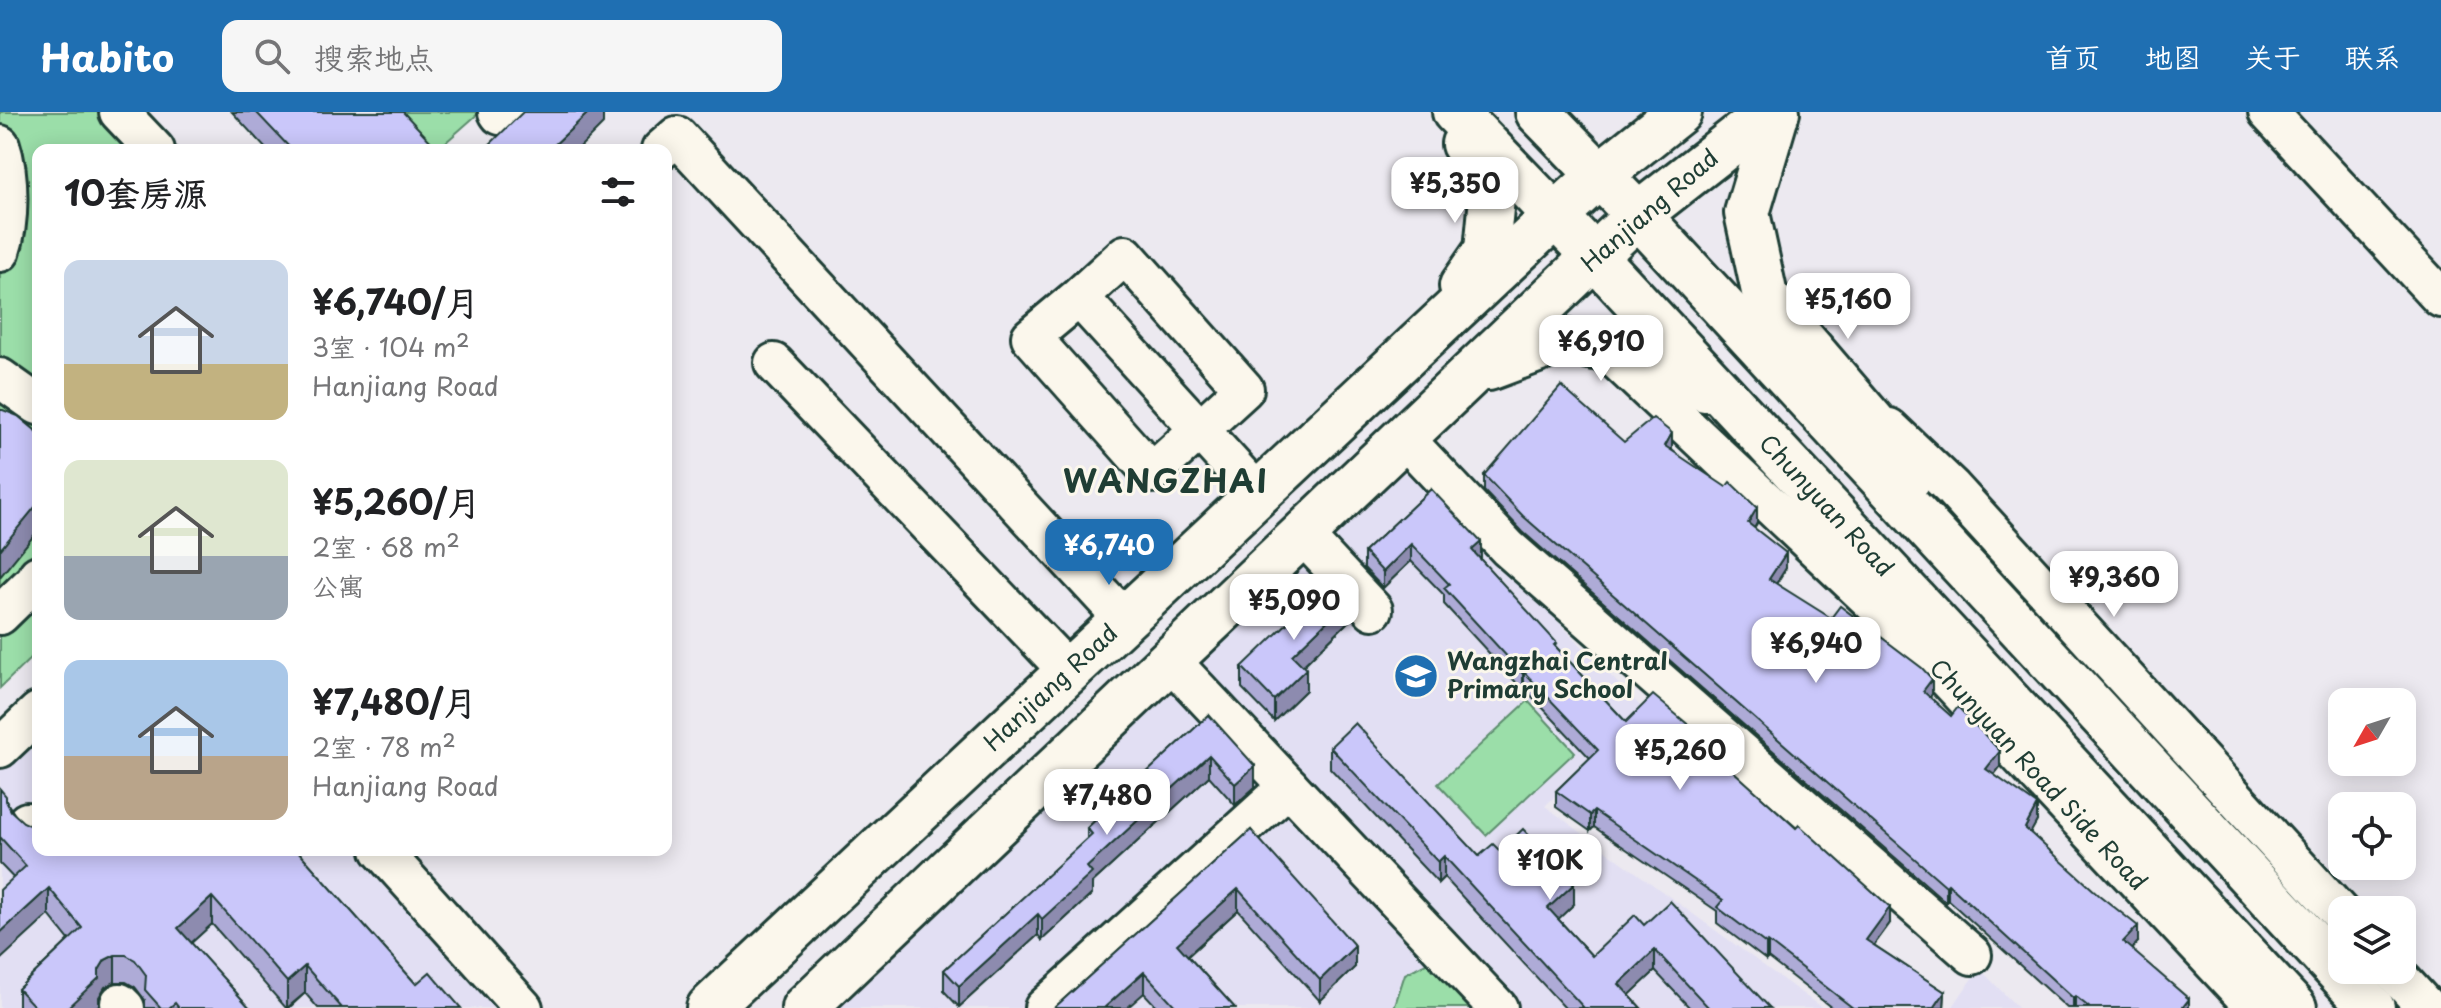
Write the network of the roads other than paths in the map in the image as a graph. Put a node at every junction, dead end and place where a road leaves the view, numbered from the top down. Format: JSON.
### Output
{"nodes":[{"id":1,"x":119,"y":112,"type":"edge"},
{"id":2,"x":1443,"y":112,"type":"edge"},
{"id":3,"x":1455,"y":112,"type":"edge"},
{"id":4,"x":1538,"y":112,"type":"edge"},
{"id":5,"x":1679,"y":112,"type":"edge"},
{"id":6,"x":1770,"y":112,"type":"edge"},
{"id":7,"x":1777,"y":112,"type":"edge"},
{"id":8,"x":2268,"y":112,"type":"edge"},
{"id":9,"x":149,"y":144,"type":"edge"},
{"id":10,"x":668,"y":144,"type":"edge"},
{"id":11,"x":0,"y":145,"type":"edge"},
{"id":12,"x":1600,"y":175,"type":"junction"},
{"id":13,"x":1638,"y":215,"type":"junction"},
{"id":14,"x":1555,"y":216,"type":"junction"},
{"id":15,"x":0,"y":252,"type":"edge"},
{"id":16,"x":1595,"y":257,"type":"junction"},
{"id":17,"x":1079,"y":297,"type":"junction"},
{"id":18,"x":2441,"y":298,"type":"edge"},
{"id":19,"x":1428,"y":335,"type":"junction"},
{"id":20,"x":1605,"y":349,"type":"junction"},
{"id":21,"x":774,"y":363,"type":"dead end"},
{"id":22,"x":1471,"y":374,"type":"junction"},
{"id":23,"x":1833,"y":376,"type":"junction"},
{"id":24,"x":0,"y":378,"type":"edge"},
{"id":25,"x":32,"y":401,"type":"edge"},
{"id":26,"x":1730,"y":402,"type":"junction"},
{"id":27,"x":1200,"y":430,"type":"junction"},
{"id":28,"x":1404,"y":438,"type":"junction"},
{"id":29,"x":1258,"y":494,"type":"junction"},
{"id":30,"x":1302,"y":534,"type":"junction"},
{"id":31,"x":1957,"y":559,"type":"junction"},
{"id":32,"x":32,"y":584,"type":"edge"},
{"id":33,"x":1373,"y":610,"type":"dead end"},
{"id":34,"x":0,"y":615,"type":"edge"},
{"id":35,"x":1124,"y":619,"type":"junction"},
{"id":36,"x":1170,"y":660,"type":"junction"},
{"id":37,"x":1068,"y":671,"type":"junction"},
{"id":38,"x":1959,"y":691,"type":"junction"},
{"id":39,"x":32,"y":718,"type":"edge"},
{"id":40,"x":2050,"y":746,"type":"junction"},
{"id":41,"x":0,"y":748,"type":"edge"},
{"id":42,"x":1289,"y":786,"type":"junction"},
{"id":43,"x":386,"y":856,"type":"edge"},
{"id":44,"x":2328,"y":900,"type":"edge"},
{"id":45,"x":1972,"y":955,"type":"dead end"},
{"id":46,"x":2405,"y":984,"type":"edge"},
{"id":47,"x":523,"y":1008,"type":"edge"},
{"id":48,"x":709,"y":1008,"type":"edge"},
{"id":49,"x":804,"y":1008,"type":"edge"},
{"id":50,"x":1044,"y":1008,"type":"edge"},
{"id":51,"x":1498,"y":1008,"type":"edge"},
{"id":52,"x":2256,"y":1008,"type":"edge"},
{"id":53,"x":2294,"y":1008,"type":"edge"},
{"id":54,"x":2372,"y":1008,"type":"edge"},
{"id":55,"x":2427,"y":1008,"type":"edge"}],
"edges":[{"from":1,"to":9,"type":"street"},
{"from":2,"to":19,"type":"main road"},
{"from":3,"to":14,"type":"main road","name":"Chunyuan Road"},
{"from":4,"to":12,"type":"main road"},
{"from":5,"to":12,"type":"main road","name":"Hanjiang Road"},
{"from":6,"to":13,"type":"main road","name":"Hanjiang Road"},
{"from":7,"to":23,"type":"main road"},
{"from":8,"to":18,"type":"street"},
{"from":10,"to":35,"type":"street"},
{"from":11,"to":15,"type":"street"},
{"from":12,"to":13,"type":"main road"},
{"from":12,"to":14,"type":"main road","name":"Hanjiang Road"},
{"from":13,"to":16,"type":"main road","name":"Hanjiang Road"},
{"from":13,"to":31,"type":"main road"},
{"from":14,"to":16,"type":"main road","name":"Chunyuan Road"},
{"from":14,"to":19,"type":"main road","name":"Hanjiang Road"},
{"from":16,"to":22,"type":"main road","name":"Hanjiang Road"},
{"from":16,"to":26,"type":"main road","name":"Chunyuan Road"},
{"from":17,"to":27,"type":"street"},
{"from":17,"to":27,"type":"street"},
{"from":17,"to":27,"type":"street"},
{"from":19,"to":29,"type":"main road","name":"Hanjiang Road"},
{"from":20,"to":22,"type":"main road"},
{"from":20,"to":26,"type":"main road"},
{"from":20,"to":38,"type":"street","name":"Chunyuan Road Side Road"},
{"from":21,"to":37,"type":"street"},
{"from":22,"to":28,"type":"main road","name":"Hanjiang Road"},
{"from":23,"to":31,"type":"main road"},
{"from":23,"to":44,"type":"street"},
{"from":24,"to":25,"type":"street"},
{"from":26,"to":40,"type":"main road","name":"Chunyuan Road"},
{"from":27,"to":29,"type":"street"},
{"from":28,"to":30,"type":"main road","name":"Hanjiang Road"},
{"from":28,"to":45,"type":"street"},
{"from":29,"to":35,"type":"main road","name":"Hanjiang Road"},
{"from":30,"to":33,"type":"street"},
{"from":30,"to":36,"type":"main road","name":"Hanjiang Road"},
{"from":31,"to":54,"type":"main road"},
{"from":32,"to":34,"type":"street"},
{"from":35,"to":37,"type":"main road","name":"Hanjiang Road"},
{"from":36,"to":42,"type":"street"},
{"from":36,"to":49,"type":"main road","name":"Hanjiang Road"},
{"from":37,"to":48,"type":"main road","name":"Hanjiang Road"},
{"from":38,"to":40,"type":"street"},
{"from":38,"to":52,"type":"street","name":"Chunyuan Road Side Road"},
{"from":39,"to":41,"type":"street"},
{"from":40,"to":53,"type":"main road","name":"Chunyuan Road"},
{"from":42,"to":50,"type":"street"},
{"from":42,"to":51,"type":"street"},
{"from":43,"to":47,"type":"street"},
{"from":46,"to":55,"type":"street"}]}
